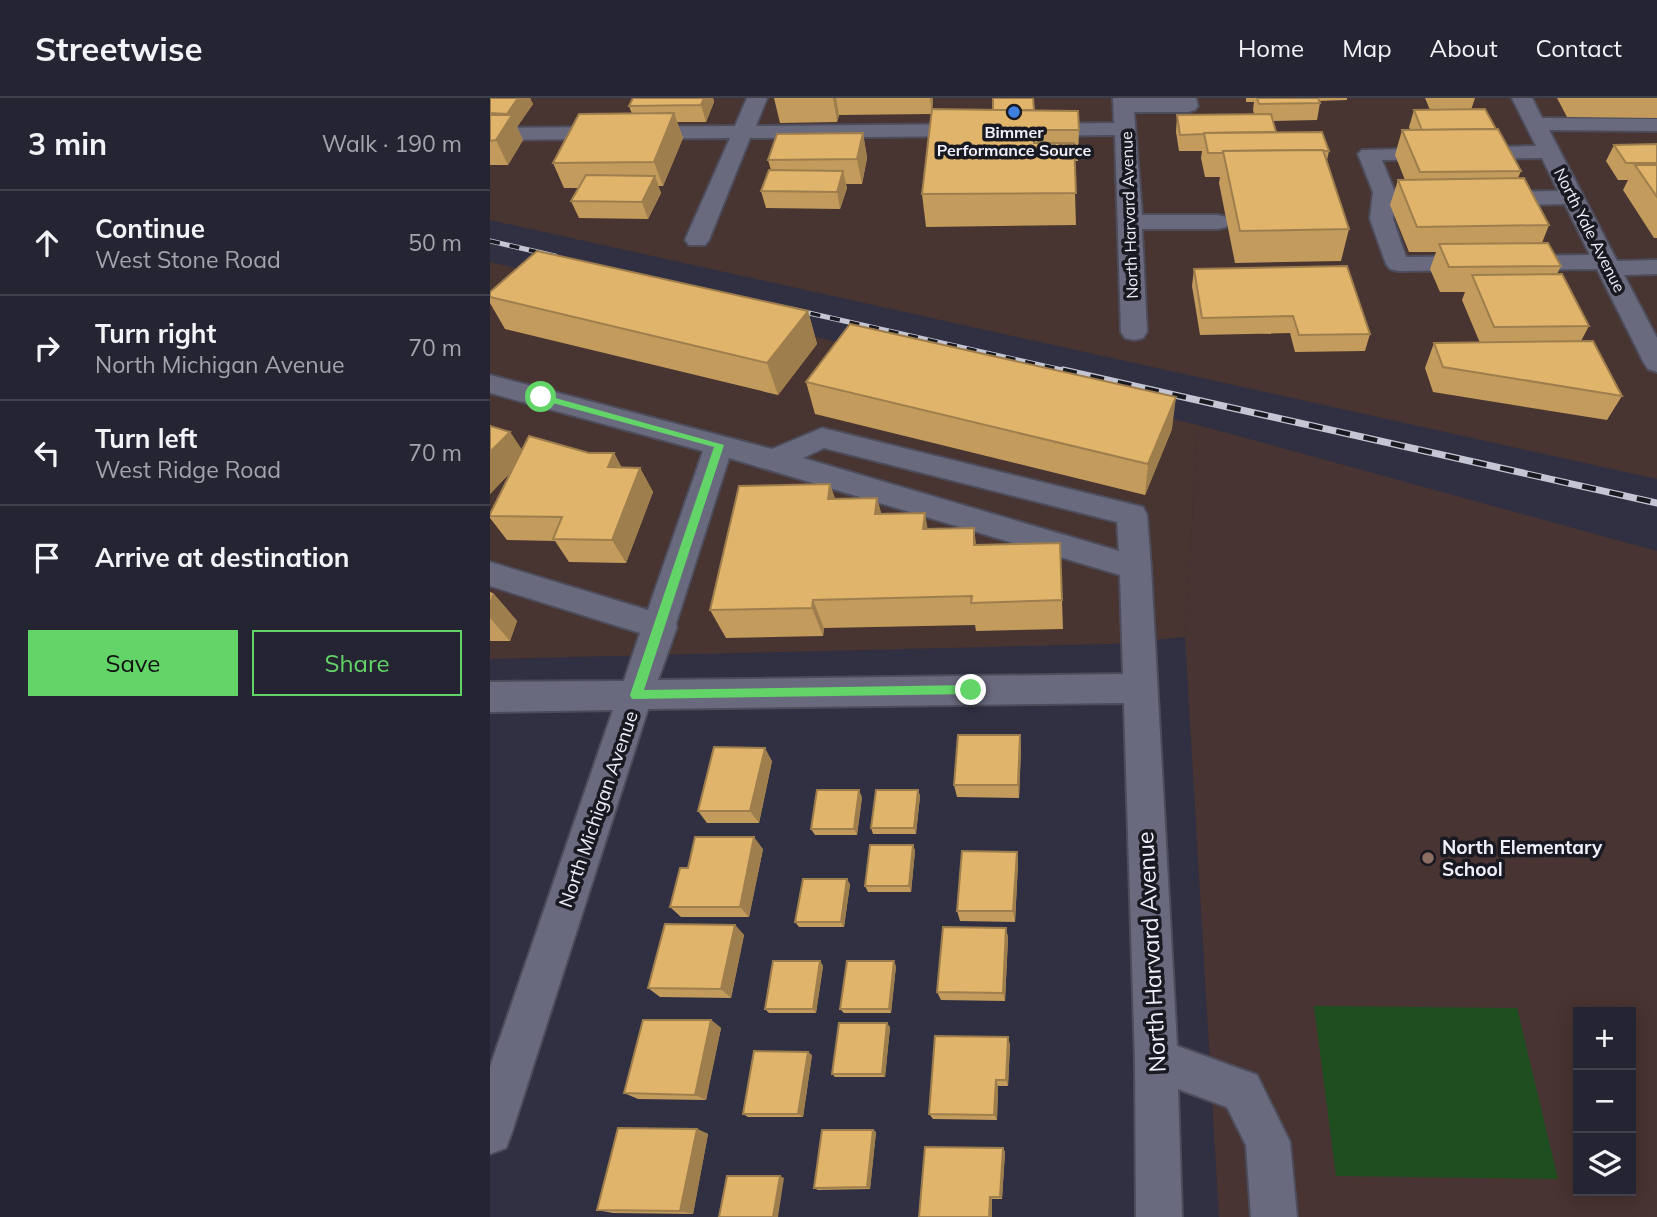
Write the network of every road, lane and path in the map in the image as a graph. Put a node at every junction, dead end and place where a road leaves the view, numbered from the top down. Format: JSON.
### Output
{"nodes":[{"id":1,"x":757,"y":98,"type":"edge"},
{"id":2,"x":1186,"y":98,"type":"edge"},
{"id":3,"x":1522,"y":98,"type":"edge"},
{"id":4,"x":1123,"y":102,"type":"edge"},
{"id":5,"x":1535,"y":124,"type":"junction"},
{"id":6,"x":1657,"y":125,"type":"edge"},
{"id":7,"x":1126,"y":129,"type":"junction"},
{"id":8,"x":989,"y":130,"type":"edge"},
{"id":9,"x":1017,"y":130,"type":"edge"},
{"id":10,"x":743,"y":132,"type":"junction"},
{"id":11,"x":490,"y":134,"type":"edge"},
{"id":12,"x":1550,"y":152,"type":"junction"},
{"id":13,"x":1573,"y":197,"type":"junction"},
{"id":14,"x":1462,"y":199,"type":"edge"},
{"id":15,"x":1407,"y":200,"type":"edge"},
{"id":16,"x":1380,"y":201,"type":"junction"},
{"id":17,"x":1130,"y":222,"type":"junction"},
{"id":18,"x":1218,"y":222,"type":"dead end"},
{"id":19,"x":697,"y":240,"type":"dead end"},
{"id":20,"x":1607,"y":265,"type":"junction"},
{"id":21,"x":1657,"y":267,"type":"edge"},
{"id":22,"x":1134,"y":332,"type":"dead end"},
{"id":23,"x":1657,"y":363,"type":"edge"},
{"id":24,"x":490,"y":384,"type":"edge"},
{"id":25,"x":719,"y":445,"type":"junction"},
{"id":26,"x":774,"y":460,"type":"junction"},
{"id":27,"x":1135,"y":568,"type":"junction"},
{"id":28,"x":490,"y":574,"type":"edge"},
{"id":29,"x":661,"y":627,"type":"junction"},
{"id":30,"x":1138,"y":688,"type":"junction"},
{"id":31,"x":636,"y":695,"type":"junction"},
{"id":32,"x":490,"y":698,"type":"edge"},
{"id":33,"x":1156,"y":1060,"type":"junction"},
{"id":34,"x":490,"y":1132,"type":"edge"},
{"id":35,"x":1159,"y":1217,"type":"edge"},
{"id":36,"x":1275,"y":1217,"type":"edge"}],
"edges":[{"from":1,"to":10,"type":"street"},
{"from":2,"to":4,"type":"street"},
{"from":3,"to":5,"type":"street","name":"North Yale Avenue"},
{"from":4,"to":7,"type":"street","name":"North Harvard Avenue"},
{"from":5,"to":6,"type":"street"},
{"from":5,"to":12,"type":"street","name":"North Yale Avenue"},
{"from":7,"to":9,"type":"street"},
{"from":7,"to":17,"type":"street","name":"North Harvard Avenue"},
{"from":8,"to":10,"type":"street"},
{"from":10,"to":11,"type":"street"},
{"from":10,"to":19,"type":"street"},
{"from":12,"to":13,"type":"street","name":"North Yale Avenue"},
{"from":12,"to":16,"type":"street"},
{"from":13,"to":14,"type":"street"},
{"from":13,"to":20,"type":"street","name":"North Yale Avenue"},
{"from":15,"to":16,"type":"street"},
{"from":16,"to":20,"type":"street"},
{"from":17,"to":18,"type":"street"},
{"from":17,"to":22,"type":"street","name":"North Harvard Avenue"},
{"from":20,"to":21,"type":"street"},
{"from":20,"to":23,"type":"street","name":"North Yale Avenue"},
{"from":24,"to":25,"type":"street"},
{"from":25,"to":26,"type":"street"},
{"from":25,"to":29,"type":"street","name":"North Michigan Avenue"},
{"from":26,"to":27,"type":"street"},
{"from":26,"to":27,"type":"street","name":"North Harvard Avenue"},
{"from":27,"to":30,"type":"street","name":"North Harvard Avenue"},
{"from":28,"to":29,"type":"street"},
{"from":29,"to":31,"type":"street","name":"North Michigan Avenue"},
{"from":30,"to":31,"type":"street"},
{"from":30,"to":33,"type":"street","name":"North Harvard Avenue"},
{"from":31,"to":32,"type":"street"},
{"from":31,"to":34,"type":"street","name":"North Michigan Avenue"},
{"from":33,"to":35,"type":"street","name":"North Harvard Avenue"},
{"from":33,"to":36,"type":"street"}]}
